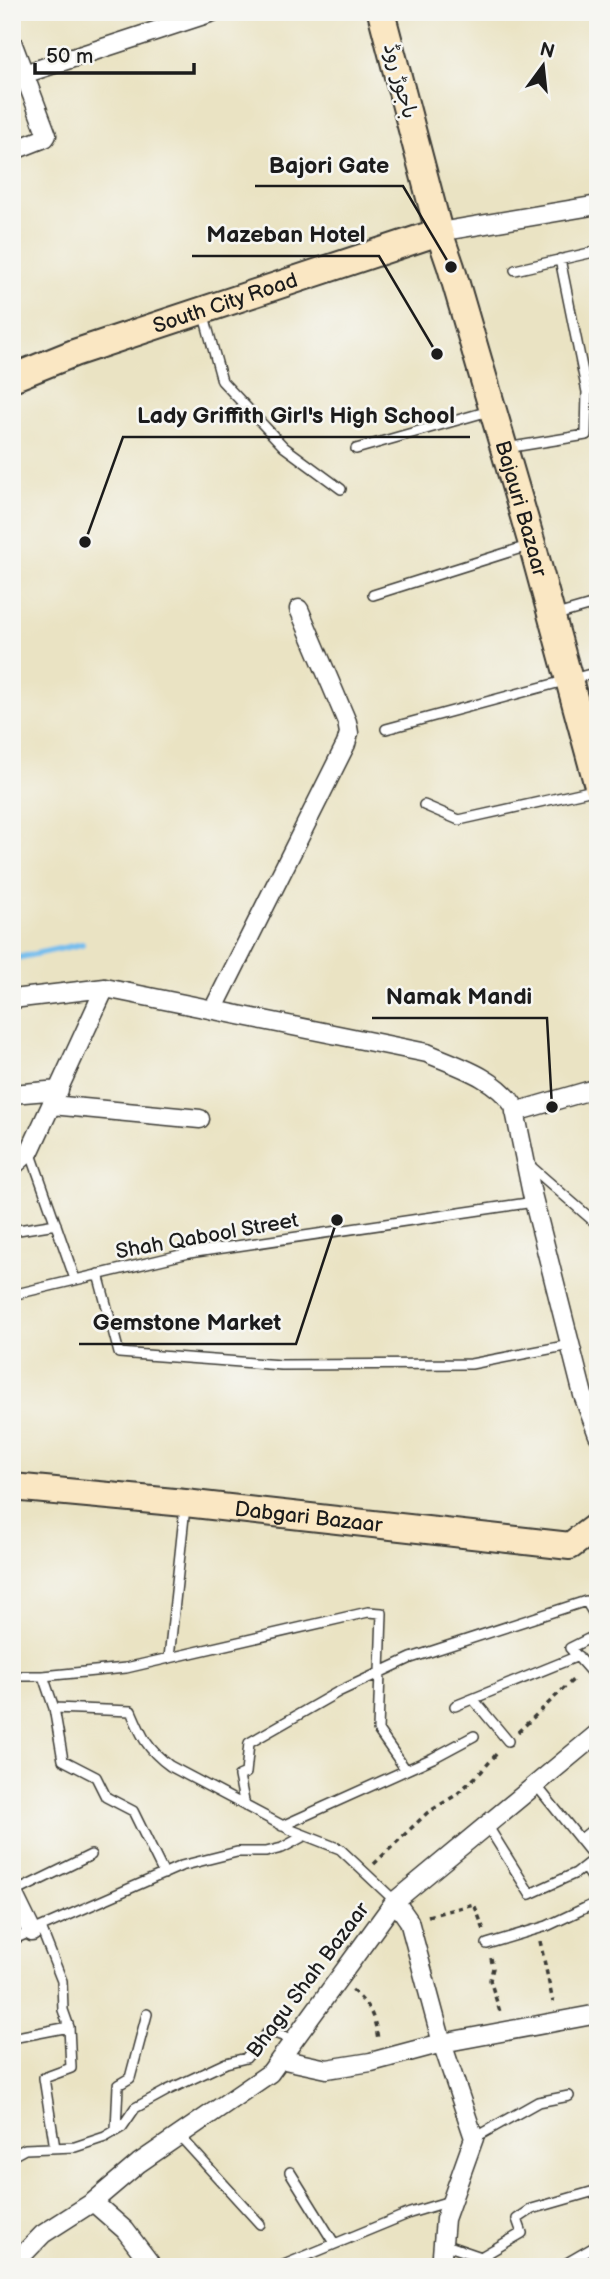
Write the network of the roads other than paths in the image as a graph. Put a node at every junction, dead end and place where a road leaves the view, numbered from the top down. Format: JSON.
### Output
{"nodes":[{"id":1,"x":213,"y":12,"type":"edge"},
{"id":2,"x":382,"y":12,"type":"edge"},
{"id":3,"x":12,"y":42,"type":"edge"},
{"id":4,"x":24,"y":74,"type":"junction"},
{"id":5,"x":12,"y":151,"type":"edge"},
{"id":6,"x":598,"y":205,"type":"edge"},
{"id":7,"x":439,"y":232,"type":"junction"},
{"id":8,"x":598,"y":251,"type":"edge"},
{"id":9,"x":560,"y":259,"type":"junction"},
{"id":10,"x":515,"y":270,"type":"dead end"},
{"id":11,"x":203,"y":310,"type":"junction"},
{"id":12,"x":12,"y":378,"type":"edge"},
{"id":13,"x":587,"y":392,"type":"junction"},
{"id":14,"x":598,"y":393,"type":"edge"},
{"id":15,"x":493,"y":410,"type":"junction"},
{"id":16,"x":356,"y":449,"type":"dead end"},
{"id":17,"x":504,"y":449,"type":"junction"},
{"id":18,"x":341,"y":489,"type":"dead end"},
{"id":19,"x":532,"y":544,"type":"junction"},
{"id":20,"x":373,"y":595,"type":"dead end"},
{"id":21,"x":598,"y":603,"type":"edge"},
{"id":22,"x":299,"y":610,"type":"dead end"},
{"id":23,"x":551,"y":616,"type":"junction"},
{"id":24,"x":598,"y":672,"type":"edge"},
{"id":25,"x":569,"y":679,"type":"junction"},
{"id":26,"x":386,"y":729,"type":"dead end"},
{"id":27,"x":598,"y":788,"type":"edge"},
{"id":28,"x":424,"y":805,"type":"dead end"},
{"id":29,"x":105,"y":988,"type":"junction"},
{"id":30,"x":12,"y":999,"type":"edge"},
{"id":31,"x":213,"y":1010,"type":"junction"},
{"id":32,"x":598,"y":1088,"type":"edge"},
{"id":33,"x":12,"y":1094,"type":"edge"},
{"id":34,"x":55,"y":1098,"type":"junction"},
{"id":35,"x":515,"y":1112,"type":"junction"},
{"id":36,"x":200,"y":1119,"type":"dead end"},
{"id":37,"x":30,"y":1151,"type":"junction"},
{"id":38,"x":524,"y":1161,"type":"junction"},
{"id":39,"x":12,"y":1167,"type":"edge"},
{"id":40,"x":534,"y":1202,"type":"junction"},
{"id":41,"x":55,"y":1224,"type":"junction"},
{"id":42,"x":598,"y":1225,"type":"edge"},
{"id":43,"x":12,"y":1231,"type":"edge"},
{"id":44,"x":98,"y":1273,"type":"junction"},
{"id":45,"x":75,"y":1279,"type":"junction"},
{"id":46,"x":12,"y":1295,"type":"edge"},
{"id":47,"x":570,"y":1345,"type":"junction"},
{"id":48,"x":598,"y":1435,"type":"edge"},
{"id":49,"x":12,"y":1487,"type":"edge"},
{"id":50,"x":185,"y":1503,"type":"junction"},
{"id":51,"x":598,"y":1525,"type":"edge"},
{"id":52,"x":598,"y":1621,"type":"edge"},
{"id":53,"x":598,"y":1634,"type":"edge"},
{"id":54,"x":578,"y":1656,"type":"junction"},
{"id":55,"x":169,"y":1658,"type":"junction"},
{"id":56,"x":382,"y":1672,"type":"junction"},
{"id":57,"x":12,"y":1676,"type":"edge"},
{"id":58,"x":43,"y":1676,"type":"junction"},
{"id":59,"x":598,"y":1680,"type":"edge"},
{"id":60,"x":473,"y":1699,"type":"junction"},
{"id":61,"x":455,"y":1706,"type":"dead end"},
{"id":62,"x":54,"y":1708,"type":"junction"},
{"id":63,"x":598,"y":1733,"type":"edge"},
{"id":64,"x":474,"y":1736,"type":"dead end"},
{"id":65,"x":508,"y":1741,"type":"road end"},
{"id":66,"x":406,"y":1770,"type":"junction"},
{"id":67,"x":536,"y":1785,"type":"junction"},
{"id":68,"x":246,"y":1806,"type":"junction"},
{"id":69,"x":487,"y":1825,"type":"junction"},
{"id":70,"x":598,"y":1825,"type":"edge"},
{"id":71,"x":282,"y":1826,"type":"junction"},
{"id":72,"x":304,"y":1836,"type":"junction"},
{"id":73,"x":580,"y":1840,"type":"junction"},
{"id":74,"x":91,"y":1855,"type":"dead end"},
{"id":75,"x":584,"y":1867,"type":"junction"},
{"id":76,"x":164,"y":1874,"type":"junction"},
{"id":77,"x":598,"y":1888,"type":"edge"},
{"id":78,"x":13,"y":1892,"type":"edge"},
{"id":79,"x":395,"y":1901,"type":"junction"},
{"id":80,"x":598,"y":1902,"type":"edge"},
{"id":81,"x":36,"y":1930,"type":"junction"},
{"id":82,"x":12,"y":1940,"type":"edge"},
{"id":83,"x":487,"y":1944,"type":"dead end"},
{"id":84,"x":147,"y":2014,"type":"dead end"},
{"id":85,"x":598,"y":2014,"type":"edge"},
{"id":86,"x":69,"y":2027,"type":"junction"},
{"id":87,"x":12,"y":2038,"type":"edge"},
{"id":88,"x":294,"y":2040,"type":"junction"},
{"id":89,"x":442,"y":2043,"type":"junction"},
{"id":90,"x":280,"y":2059,"type":"junction"},
{"id":91,"x":569,"y":2096,"type":"dead end"},
{"id":92,"x":116,"y":2130,"type":"junction"},
{"id":93,"x":179,"y":2135,"type":"junction"},
{"id":94,"x":474,"y":2138,"type":"junction"},
{"id":95,"x":55,"y":2148,"type":"junction"},
{"id":96,"x":12,"y":2156,"type":"edge"},
{"id":97,"x":290,"y":2172,"type":"dead end"},
{"id":98,"x":598,"y":2190,"type":"edge"},
{"id":99,"x":452,"y":2200,"type":"junction"},
{"id":100,"x":93,"y":2202,"type":"junction"},
{"id":101,"x":261,"y":2224,"type":"dead end"},
{"id":102,"x":334,"y":2243,"type":"junction"},
{"id":103,"x":598,"y":2245,"type":"edge"},
{"id":104,"x":442,"y":2256,"type":"edge"},
{"id":105,"x":12,"y":2266,"type":"edge"},
{"id":106,"x":153,"y":2267,"type":"edge"},
{"id":107,"x":279,"y":2267,"type":"edge"},
{"id":108,"x":463,"y":2267,"type":"edge"},
{"id":109,"x":560,"y":2267,"type":"edge"}],
"edges":[{"from":1,"to":4,"type":"street"},
{"from":2,"to":7,"type":"main road","name":"باجوڑ روڈ"},
{"from":3,"to":4,"type":"street"},
{"from":4,"to":5,"type":"street"},
{"from":6,"to":7,"type":"street"},
{"from":7,"to":11,"type":"main road","name":"South City Road"},
{"from":7,"to":15,"type":"main road","name":"Bajauri Bazaar"},
{"from":8,"to":9,"type":"lane"},
{"from":9,"to":10,"type":"lane"},
{"from":9,"to":13,"type":"lane"},
{"from":11,"to":12,"type":"main road","name":"South City Road"},
{"from":11,"to":18,"type":"lane"},
{"from":13,"to":14,"type":"lane"},
{"from":13,"to":17,"type":"lane"},
{"from":15,"to":16,"type":"lane"},
{"from":15,"to":17,"type":"main road","name":"Bajauri Bazaar"},
{"from":17,"to":19,"type":"main road","name":"Bajauri Bazaar"},
{"from":19,"to":20,"type":"lane"},
{"from":19,"to":23,"type":"main road","name":"Bajauri Bazaar"},
{"from":21,"to":23,"type":"lane"},
{"from":22,"to":31,"type":"street"},
{"from":23,"to":25,"type":"main road","name":"Bajauri Bazaar"},
{"from":24,"to":25,"type":"lane"},
{"from":25,"to":26,"type":"lane"},
{"from":25,"to":27,"type":"main road","name":"Bajauri Bazaar"},
{"from":27,"to":28,"type":"lane"},
{"from":29,"to":30,"type":"street"},
{"from":29,"to":31,"type":"street"},
{"from":29,"to":34,"type":"street"},
{"from":31,"to":35,"type":"street"},
{"from":32,"to":35,"type":"street"},
{"from":33,"to":34,"type":"street"},
{"from":34,"to":36,"type":"street"},
{"from":34,"to":37,"type":"street"},
{"from":35,"to":38,"type":"street"},
{"from":37,"to":39,"type":"street"},
{"from":37,"to":41,"type":"lane"},
{"from":38,"to":40,"type":"street"},
{"from":38,"to":42,"type":"lane"},
{"from":40,"to":44,"type":"lane","name":"Shah Qabool Street"},
{"from":40,"to":47,"type":"street"},
{"from":41,"to":43,"type":"lane"},
{"from":41,"to":45,"type":"lane"},
{"from":44,"to":45,"type":"lane","name":"Shah Qabool Street"},
{"from":44,"to":47,"type":"lane"},
{"from":45,"to":46,"type":"lane","name":"Shah Qabool Street"},
{"from":47,"to":48,"type":"street"},
{"from":49,"to":50,"type":"main road","name":"Dabgari Bazaar"},
{"from":50,"to":51,"type":"main road","name":"Dabgari Bazaar"},
{"from":50,"to":55,"type":"lane"},
{"from":52,"to":56,"type":"lane"},
{"from":53,"to":54,"type":"lane"},
{"from":54,"to":59,"type":"lane"},
{"from":54,"to":60,"type":"lane"},
{"from":55,"to":56,"type":"lane"},
{"from":55,"to":58,"type":"lane"},
{"from":56,"to":66,"type":"lane"},
{"from":56,"to":68,"type":"lane"},
{"from":57,"to":58,"type":"lane"},
{"from":58,"to":62,"type":"lane"},
{"from":60,"to":61,"type":"lane"},
{"from":60,"to":65,"type":"lane"},
{"from":62,"to":68,"type":"lane"},
{"from":62,"to":76,"type":"lane"},
{"from":63,"to":67,"type":"street","name":"Bhagu Shah Bazaar"},
{"from":64,"to":66,"type":"lane"},
{"from":66,"to":71,"type":"lane"},
{"from":67,"to":69,"type":"street","name":"Bhagu Shah Bazaar"},
{"from":67,"to":73,"type":"lane"},
{"from":68,"to":71,"type":"lane"},
{"from":69,"to":75,"type":"lane"},
{"from":69,"to":79,"type":"street","name":"Bhagu Shah Bazaar"},
{"from":70,"to":73,"type":"lane"},
{"from":71,"to":72,"type":"lane"},
{"from":72,"to":76,"type":"lane"},
{"from":72,"to":79,"type":"lane"},
{"from":73,"to":75,"type":"lane"},
{"from":74,"to":78,"type":"lane"},
{"from":75,"to":77,"type":"lane"},
{"from":76,"to":81,"type":"lane"},
{"from":78,"to":81,"type":"street"},
{"from":79,"to":88,"type":"street","name":"Bhagu Shah Bazaar"},
{"from":79,"to":89,"type":"street"},
{"from":80,"to":83,"type":"lane"},
{"from":81,"to":82,"type":"lane"},
{"from":81,"to":86,"type":"lane"},
{"from":84,"to":92,"type":"lane"},
{"from":85,"to":89,"type":"street"},
{"from":86,"to":87,"type":"lane"},
{"from":86,"to":95,"type":"lane"},
{"from":88,"to":90,"type":"street","name":"Bhagu Shah Bazaar"},
{"from":88,"to":92,"type":"lane"},
{"from":89,"to":90,"type":"street"},
{"from":89,"to":94,"type":"street"},
{"from":90,"to":93,"type":"street","name":"Bhagu Shah Bazaar"},
{"from":91,"to":94,"type":"lane"},
{"from":92,"to":95,"type":"lane"},
{"from":93,"to":100,"type":"street","name":"Bhagu Shah Bazaar"},
{"from":93,"to":101,"type":"lane"},
{"from":94,"to":99,"type":"street"},
{"from":95,"to":96,"type":"lane"},
{"from":97,"to":102,"type":"lane"},
{"from":98,"to":104,"type":"lane"},
{"from":99,"to":102,"type":"lane"},
{"from":99,"to":104,"type":"street"},
{"from":100,"to":105,"type":"street","name":"Bhagu Shah Bazaar"},
{"from":100,"to":106,"type":"street"},
{"from":102,"to":107,"type":"lane"},
{"from":103,"to":109,"type":"lane"},
{"from":104,"to":108,"type":"lane"}]}
